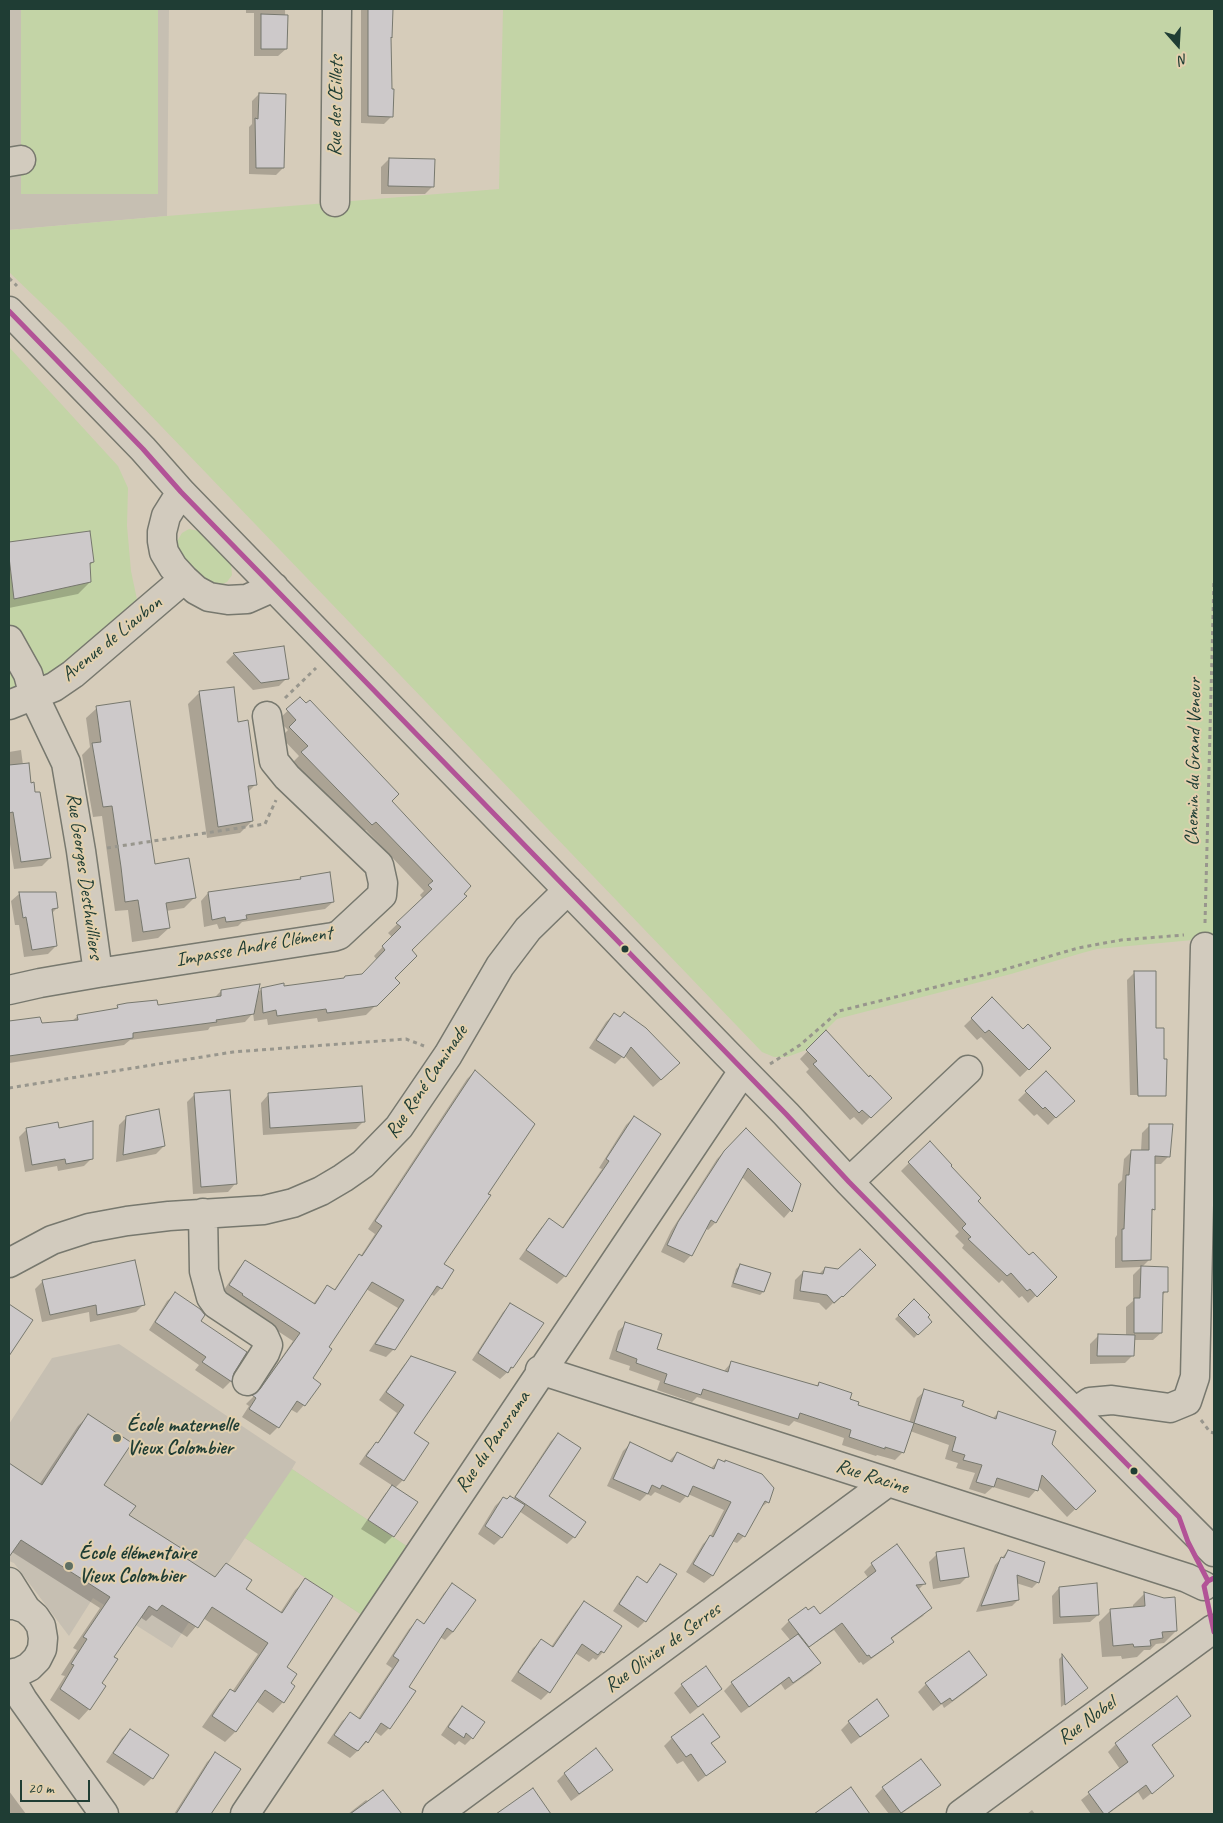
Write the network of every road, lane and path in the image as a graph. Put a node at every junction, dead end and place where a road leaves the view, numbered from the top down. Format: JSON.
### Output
{"nodes":[{"id":1,"x":337,"y":9,"type":"edge"},
{"id":2,"x":335,"y":202,"type":"dead end"},
{"id":3,"x":9,"y":311,"type":"edge"},
{"id":4,"x":181,"y":492,"type":"junction"},
{"id":5,"x":184,"y":579,"type":"junction"},
{"id":6,"x":1214,"y":579,"type":"edge"},
{"id":7,"x":274,"y":587,"type":"junction"},
{"id":8,"x":9,"y":640,"type":"edge"},
{"id":9,"x":318,"y":666,"type":"dead end"},
{"id":10,"x":34,"y":696,"type":"junction"},
{"id":11,"x":9,"y":705,"type":"edge"},
{"id":12,"x":267,"y":716,"type":"joint"},
{"id":13,"x":287,"y":777,"type":"junction"},
{"id":14,"x":81,"y":851,"type":"junction"},
{"id":15,"x":568,"y":890,"type":"junction"},
{"id":16,"x":1205,"y":940,"type":"junction"},
{"id":17,"x":98,"y":973,"type":"junction"},
{"id":18,"x":9,"y":990,"type":"edge"},
{"id":19,"x":448,"y":1055,"type":"junction"},
{"id":20,"x":769,"y":1064,"type":"dead end"},
{"id":21,"x":968,"y":1070,"type":"dead end"},
{"id":22,"x":742,"y":1071,"type":"junction"},
{"id":23,"x":9,"y":1088,"type":"edge"},
{"id":24,"x":849,"y":1182,"type":"junction"},
{"id":25,"x":202,"y":1213,"type":"junction"},
{"id":26,"x":9,"y":1263,"type":"edge"},
{"id":27,"x":540,"y":1370,"type":"junction"},
{"id":28,"x":247,"y":1381,"type":"dead end"},
{"id":29,"x":1075,"y":1412,"type":"junction"},
{"id":30,"x":888,"y":1482,"type":"junction"},
{"id":31,"x":1178,"y":1517,"type":"junction"},
{"id":32,"x":1214,"y":1552,"type":"edge"},
{"id":33,"x":1209,"y":1581,"type":"edge"},
{"id":34,"x":9,"y":1582,"type":"edge"},
{"id":35,"x":18,"y":1607,"type":"edge"},
{"id":36,"x":1214,"y":1630,"type":"edge"},
{"id":37,"x":10,"y":1679,"type":"edge"},
{"id":38,"x":104,"y":1814,"type":"edge"},
{"id":39,"x":244,"y":1814,"type":"edge"},
{"id":40,"x":438,"y":1814,"type":"edge"},
{"id":41,"x":961,"y":1814,"type":"edge"}],
"edges":[{"from":1,"to":2,"type":"street","name":"Rue des Œillets"},
{"from":3,"to":4,"type":"street"},
{"from":4,"to":5,"type":"street"},
{"from":4,"to":7,"type":"street"},
{"from":5,"to":7,"type":"street"},
{"from":5,"to":10,"type":"street","name":"Avenue de Liaubon"},
{"from":6,"to":16,"type":"path","name":"Chemin du Grand Veneur"},
{"from":7,"to":15,"type":"street"},
{"from":8,"to":10,"type":"street","name":"Rue Georges Desthuilliers"},
{"from":9,"to":12,"type":"path"},
{"from":10,"to":11,"type":"street","name":"Avenue de Liaubon"},
{"from":10,"to":14,"type":"street","name":"Rue Georges Desthuilliers"},
{"from":12,"to":13,"type":"street","name":"Impasse André Clément"},
{"from":13,"to":14,"type":"path"},
{"from":13,"to":17,"type":"street","name":"Impasse André Clément"},
{"from":14,"to":17,"type":"street","name":"Rue Georges Desthuilliers"},
{"from":15,"to":19,"type":"street","name":"Rue René Caminade"},
{"from":15,"to":22,"type":"street"},
{"from":16,"to":20,"type":"path"},
{"from":16,"to":29,"type":"street"},
{"from":17,"to":18,"type":"street","name":"Rue Georges Desthuilliers"},
{"from":19,"to":23,"type":"path"},
{"from":19,"to":25,"type":"street","name":"Rue René Caminade"},
{"from":21,"to":24,"type":"street"},
{"from":22,"to":24,"type":"street"},
{"from":22,"to":27,"type":"street","name":"Rue du Panorama"},
{"from":24,"to":29,"type":"street"},
{"from":25,"to":26,"type":"street","name":"Rue René Caminade"},
{"from":25,"to":28,"type":"street"},
{"from":27,"to":30,"type":"street","name":"Rue Racine"},
{"from":27,"to":39,"type":"street","name":"Rue du Panorama"},
{"from":29,"to":31,"type":"street"},
{"from":30,"to":33,"type":"street","name":"Rue Racine"},
{"from":30,"to":40,"type":"street","name":"Rue Olivier de Serres"},
{"from":31,"to":32,"type":"street"},
{"from":31,"to":33,"type":"street"},
{"from":33,"to":36,"type":"street"},
{"from":34,"to":35,"type":"street"},
{"from":35,"to":37,"type":"street"},
{"from":36,"to":41,"type":"street","name":"Rue Nobel"},
{"from":37,"to":38,"type":"street"}]}
